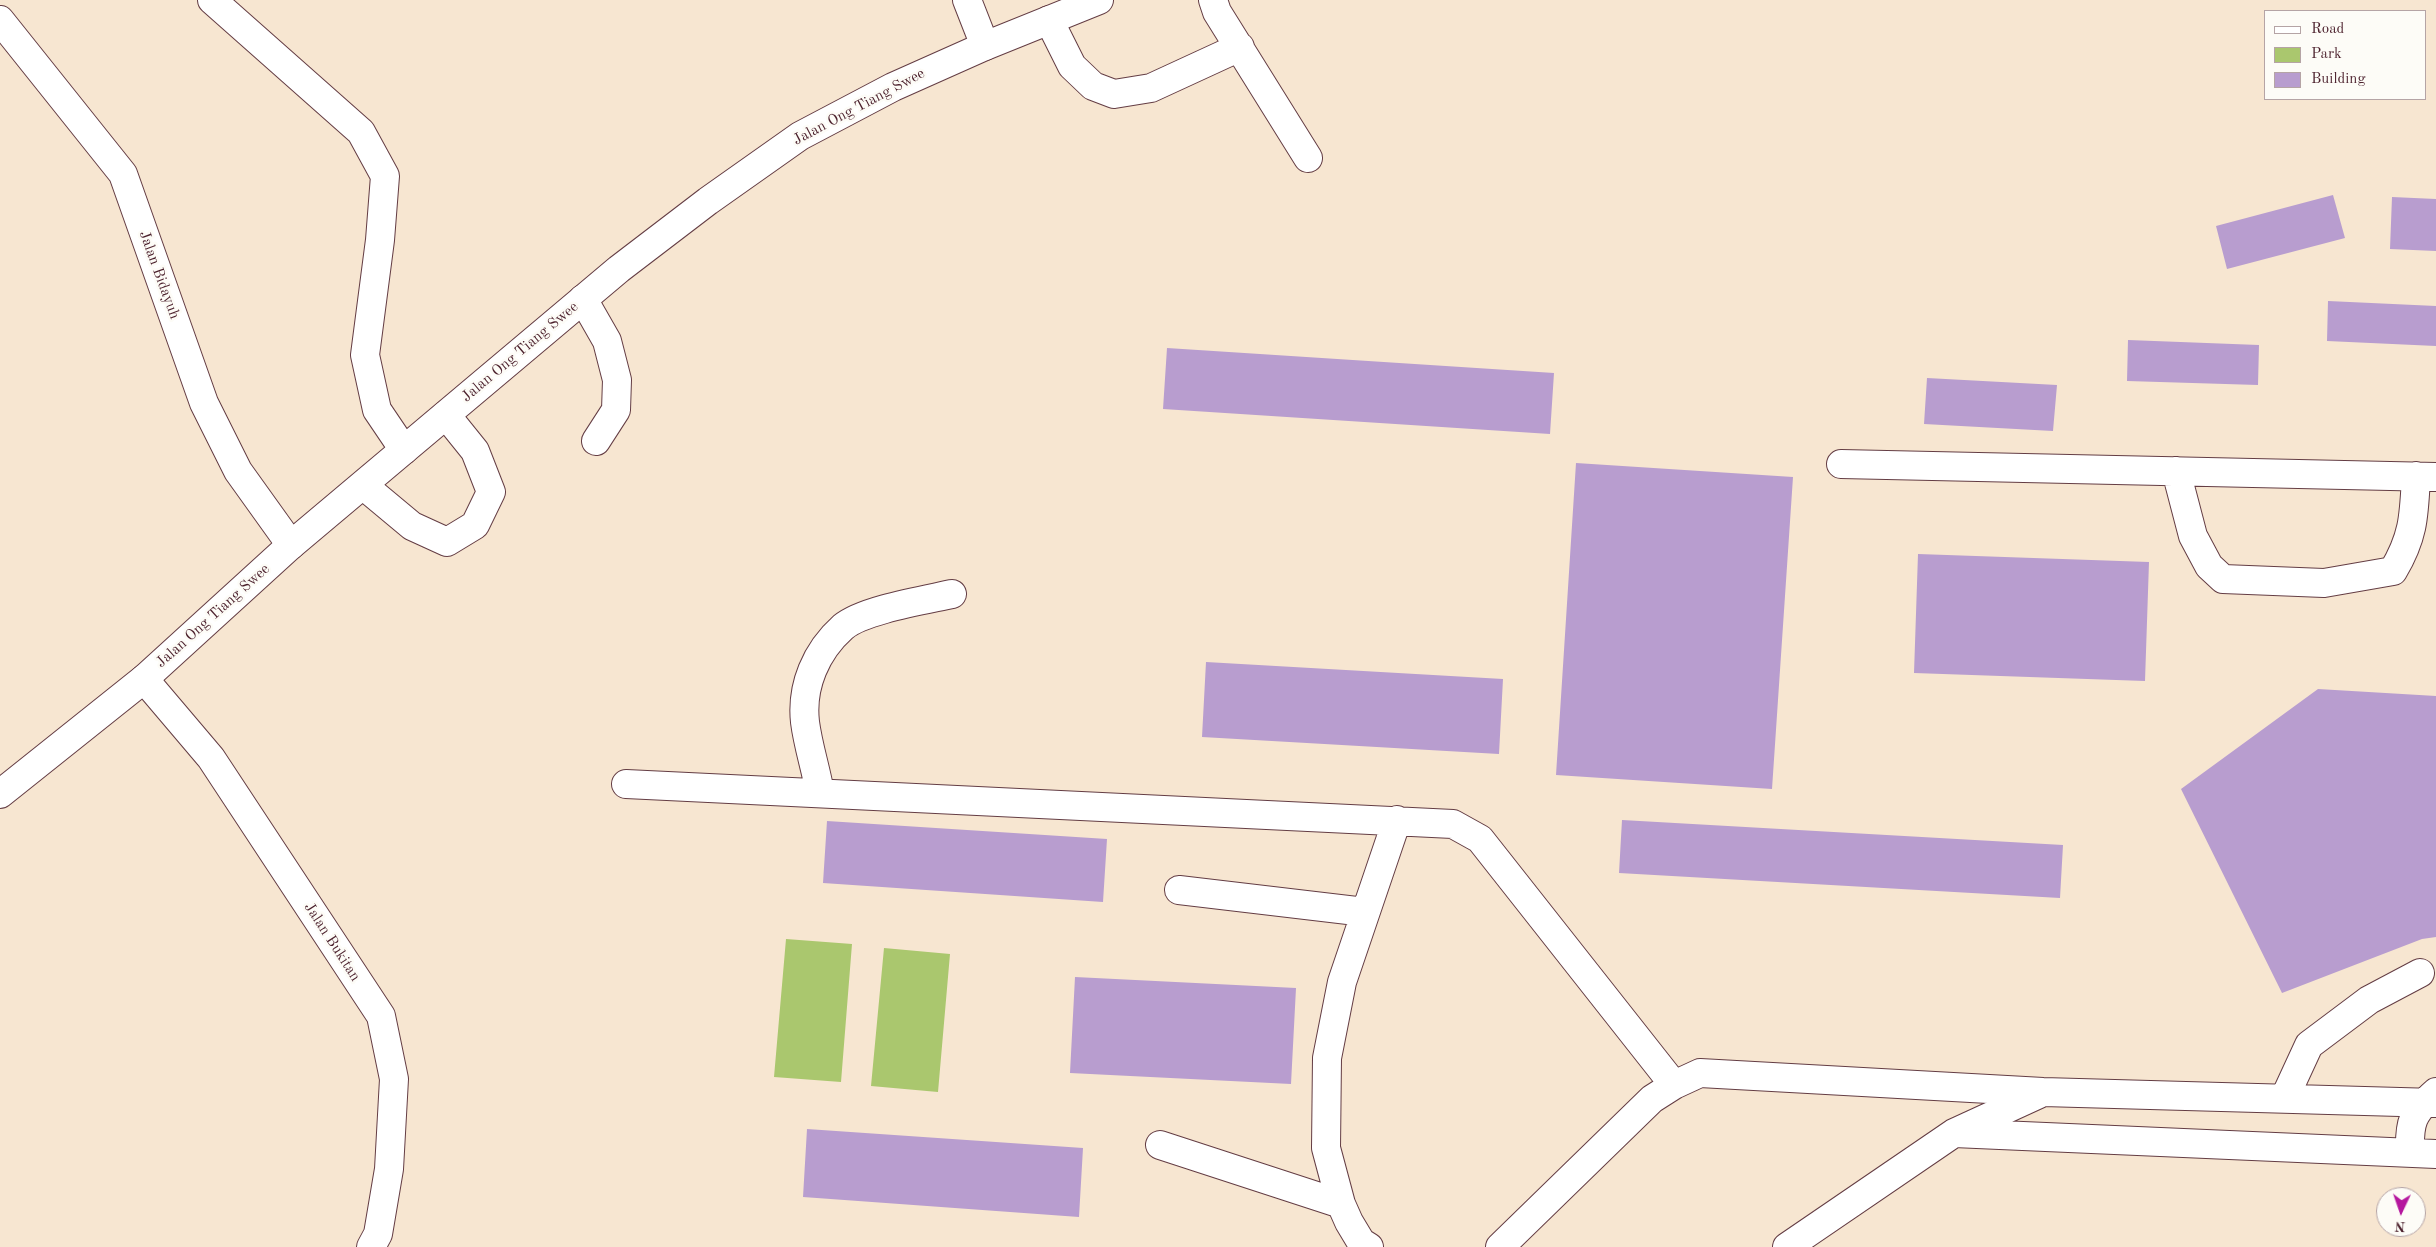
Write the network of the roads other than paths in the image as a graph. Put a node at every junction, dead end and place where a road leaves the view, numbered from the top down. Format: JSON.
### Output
{"nodes":[{"id":1,"x":212,"y":0,"type":"edge"},
{"id":2,"x":967,"y":0,"type":"edge"},
{"id":3,"x":1099,"y":0,"type":"edge"},
{"id":4,"x":1213,"y":0,"type":"edge"},
{"id":5,"x":0,"y":20,"type":"edge"},
{"id":6,"x":1049,"y":20,"type":"junction"},
{"id":7,"x":985,"y":46,"type":"junction"},
{"id":8,"x":1240,"y":46,"type":"junction"},
{"id":9,"x":1308,"y":158,"type":"dead end"},
{"id":10,"x":583,"y":299,"type":"junction"},
{"id":11,"x":446,"y":415,"type":"junction"},
{"id":12,"x":596,"y":441,"type":"dead end"},
{"id":13,"x":404,"y":450,"type":"junction"},
{"id":14,"x":1841,"y":464,"type":"dead end"},
{"id":15,"x":2176,"y":471,"type":"junction"},
{"id":16,"x":2426,"y":477,"type":"edge"},
{"id":17,"x":364,"y":486,"type":"junction"},
{"id":18,"x":291,"y":546,"type":"junction"},
{"id":19,"x":952,"y":594,"type":"dead end"},
{"id":20,"x":144,"y":679,"type":"junction"},
{"id":21,"x":626,"y":784,"type":"dead end"},
{"id":22,"x":820,"y":793,"type":"junction"},
{"id":23,"x":0,"y":794,"type":"edge"},
{"id":24,"x":1397,"y":820,"type":"junction"},
{"id":25,"x":1179,"y":890,"type":"dead end"},
{"id":26,"x":1365,"y":912,"type":"junction"},
{"id":27,"x":2420,"y":973,"type":"dead end"},
{"id":28,"x":1674,"y":1085,"type":"junction"},
{"id":29,"x":2043,"y":1092,"type":"junction"},
{"id":30,"x":2284,"y":1097,"type":"junction"},
{"id":31,"x":2432,"y":1099,"type":"edge"},
{"id":32,"x":1954,"y":1133,"type":"junction"},
{"id":33,"x":1160,"y":1145,"type":"dead end"},
{"id":34,"x":2423,"y":1154,"type":"edge"},
{"id":35,"x":1341,"y":1204,"type":"junction"},
{"id":36,"x":371,"y":1247,"type":"edge"},
{"id":37,"x":1369,"y":1247,"type":"edge"},
{"id":38,"x":1500,"y":1247,"type":"edge"},
{"id":39,"x":1787,"y":1247,"type":"edge"}],
"edges":[{"from":1,"to":13,"type":"street"},
{"from":2,"to":7,"type":"street"},
{"from":3,"to":6,"type":"street","name":"Jalan Ong Tiang Swee"},
{"from":4,"to":8,"type":"street"},
{"from":5,"to":18,"type":"street","name":"Jalan Bidayuh"},
{"from":6,"to":7,"type":"street","name":"Jalan Ong Tiang Swee"},
{"from":6,"to":8,"type":"street"},
{"from":7,"to":10,"type":"street","name":"Jalan Ong Tiang Swee"},
{"from":8,"to":9,"type":"street"},
{"from":10,"to":11,"type":"street","name":"Jalan Ong Tiang Swee"},
{"from":10,"to":12,"type":"street"},
{"from":11,"to":13,"type":"street","name":"Jalan Ong Tiang Swee"},
{"from":11,"to":17,"type":"street"},
{"from":13,"to":17,"type":"street","name":"Jalan Ong Tiang Swee"},
{"from":14,"to":15,"type":"street"},
{"from":15,"to":16,"type":"street"},
{"from":15,"to":16,"type":"street"},
{"from":17,"to":18,"type":"street","name":"Jalan Ong Tiang Swee"},
{"from":18,"to":20,"type":"street","name":"Jalan Ong Tiang Swee"},
{"from":19,"to":22,"type":"street"},
{"from":20,"to":23,"type":"street","name":"Jalan Ong Tiang Swee"},
{"from":20,"to":36,"type":"street","name":"Jalan Bukitan"},
{"from":21,"to":22,"type":"street"},
{"from":22,"to":24,"type":"street"},
{"from":24,"to":26,"type":"street"},
{"from":24,"to":28,"type":"street"},
{"from":25,"to":26,"type":"street"},
{"from":26,"to":35,"type":"street"},
{"from":27,"to":30,"type":"street"},
{"from":28,"to":29,"type":"street"},
{"from":28,"to":38,"type":"street"},
{"from":29,"to":30,"type":"street"},
{"from":29,"to":32,"type":"street"},
{"from":30,"to":31,"type":"street"},
{"from":31,"to":34,"type":"street"},
{"from":32,"to":34,"type":"street"},
{"from":32,"to":39,"type":"street"},
{"from":33,"to":35,"type":"street"},
{"from":35,"to":37,"type":"street"}]}
